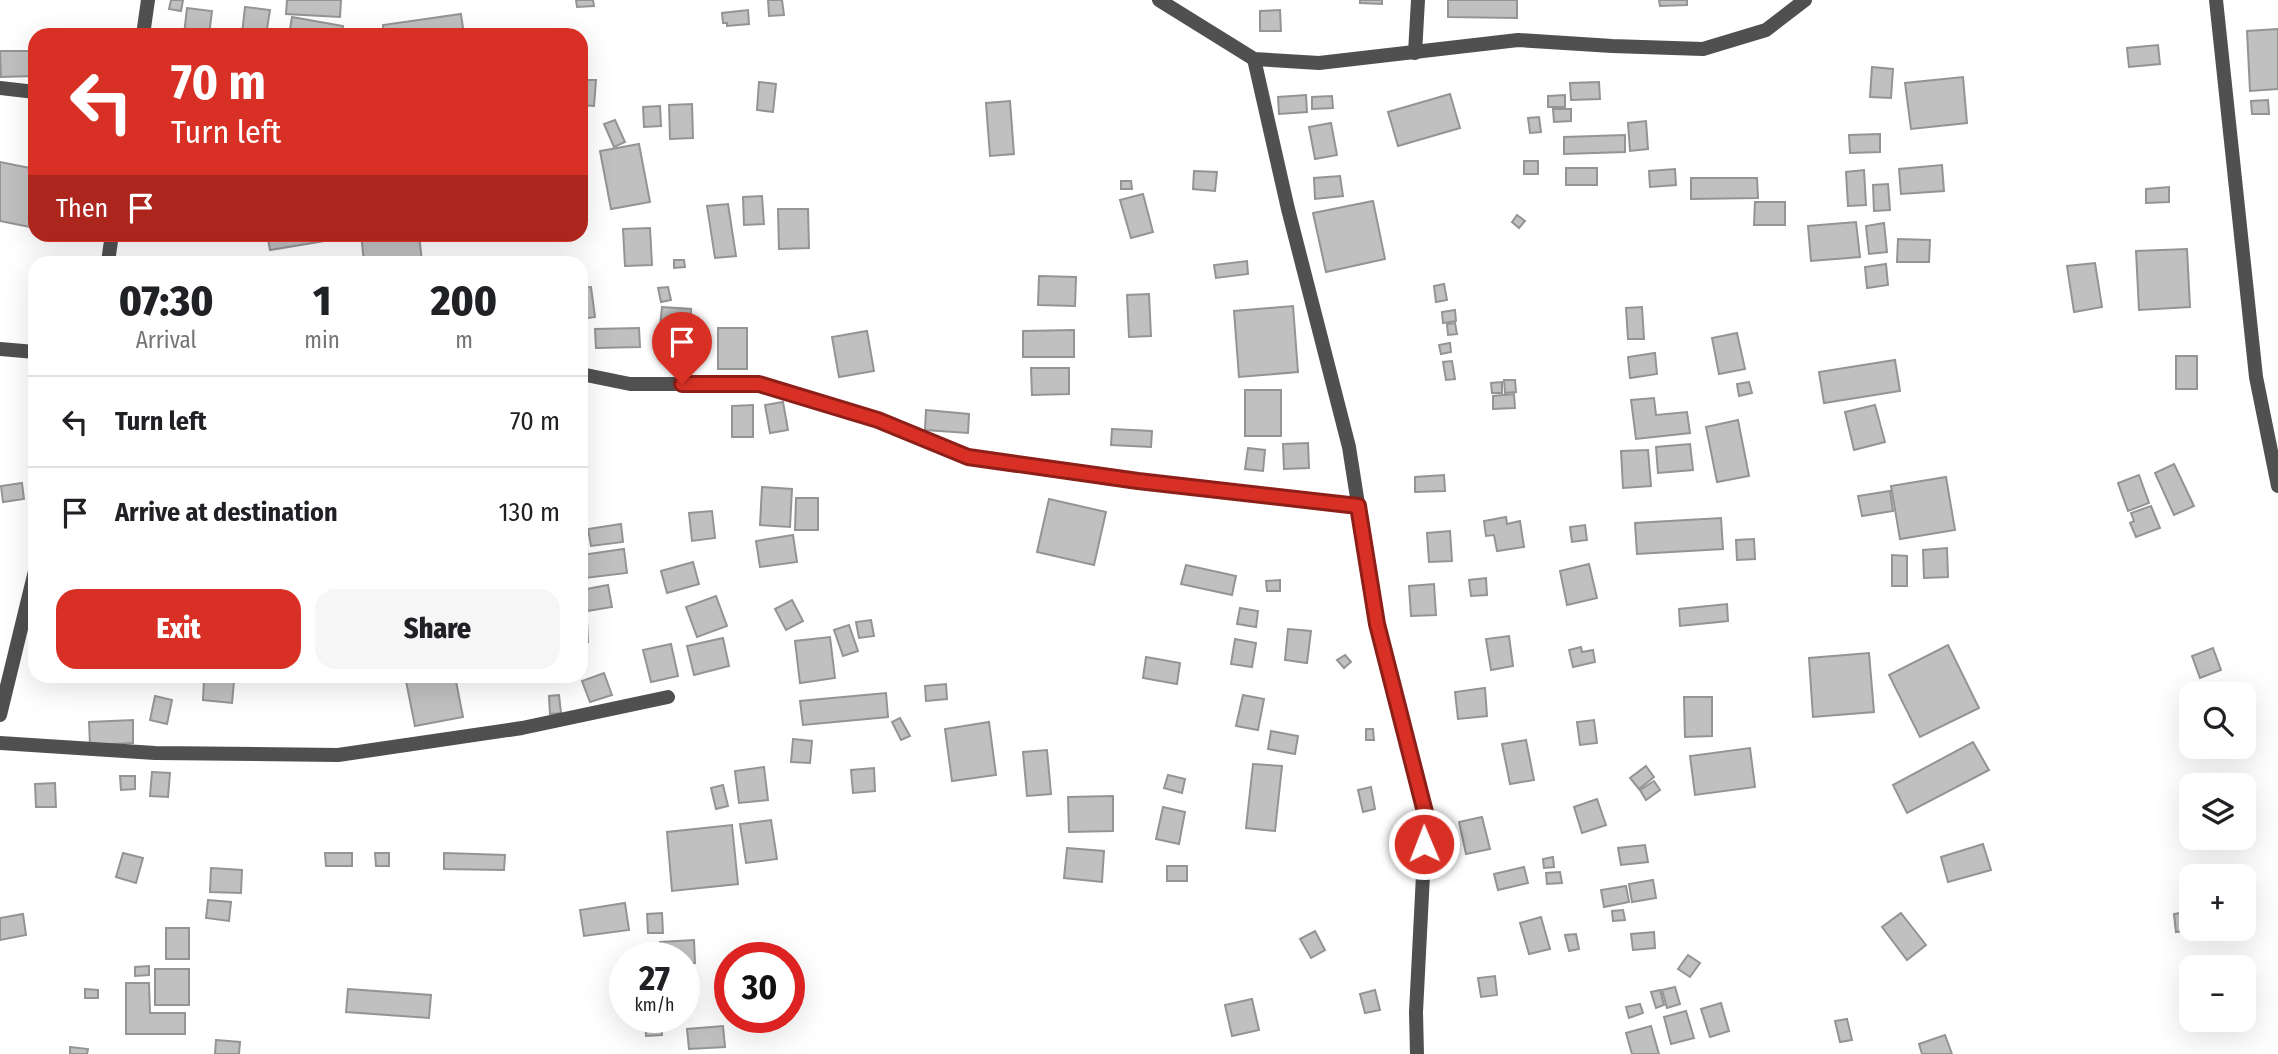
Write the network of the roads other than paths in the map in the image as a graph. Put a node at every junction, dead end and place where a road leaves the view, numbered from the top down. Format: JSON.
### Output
{"nodes":[{"id":1,"x":148,"y":0,"type":"edge"},
{"id":2,"x":1159,"y":0,"type":"edge"},
{"id":3,"x":1418,"y":0,"type":"edge"},
{"id":4,"x":1805,"y":0,"type":"edge"},
{"id":5,"x":2216,"y":0,"type":"edge"},
{"id":6,"x":144,"y":28,"type":"edge"},
{"id":7,"x":1415,"y":52,"type":"junction"},
{"id":8,"x":1254,"y":59,"type":"junction"},
{"id":9,"x":0,"y":89,"type":"edge"},
{"id":10,"x":28,"y":91,"type":"edge"},
{"id":11,"x":0,"y":349,"type":"edge"},
{"id":12,"x":28,"y":351,"type":"edge"},
{"id":13,"x":588,"y":375,"type":"edge"},
{"id":14,"x":2278,"y":486,"type":"edge"},
{"id":15,"x":1358,"y":506,"type":"junction"},
{"id":16,"x":28,"y":600,"type":"edge"},
{"id":17,"x":668,"y":697,"type":"dead end"},
{"id":18,"x":0,"y":715,"type":"edge"},
{"id":19,"x":0,"y":743,"type":"edge"},
{"id":20,"x":1417,"y":1054,"type":"edge"}],
"edges":[{"from":1,"to":6,"type":"street"},
{"from":2,"to":8,"type":"street"},
{"from":3,"to":7,"type":"street"},
{"from":4,"to":7,"type":"street"},
{"from":5,"to":14,"type":"street"},
{"from":7,"to":8,"type":"street"},
{"from":8,"to":15,"type":"street"},
{"from":9,"to":10,"type":"street"},
{"from":11,"to":12,"type":"street"},
{"from":13,"to":15,"type":"street"},
{"from":15,"to":20,"type":"street"},
{"from":16,"to":18,"type":"street"},
{"from":17,"to":19,"type":"street"}]}
